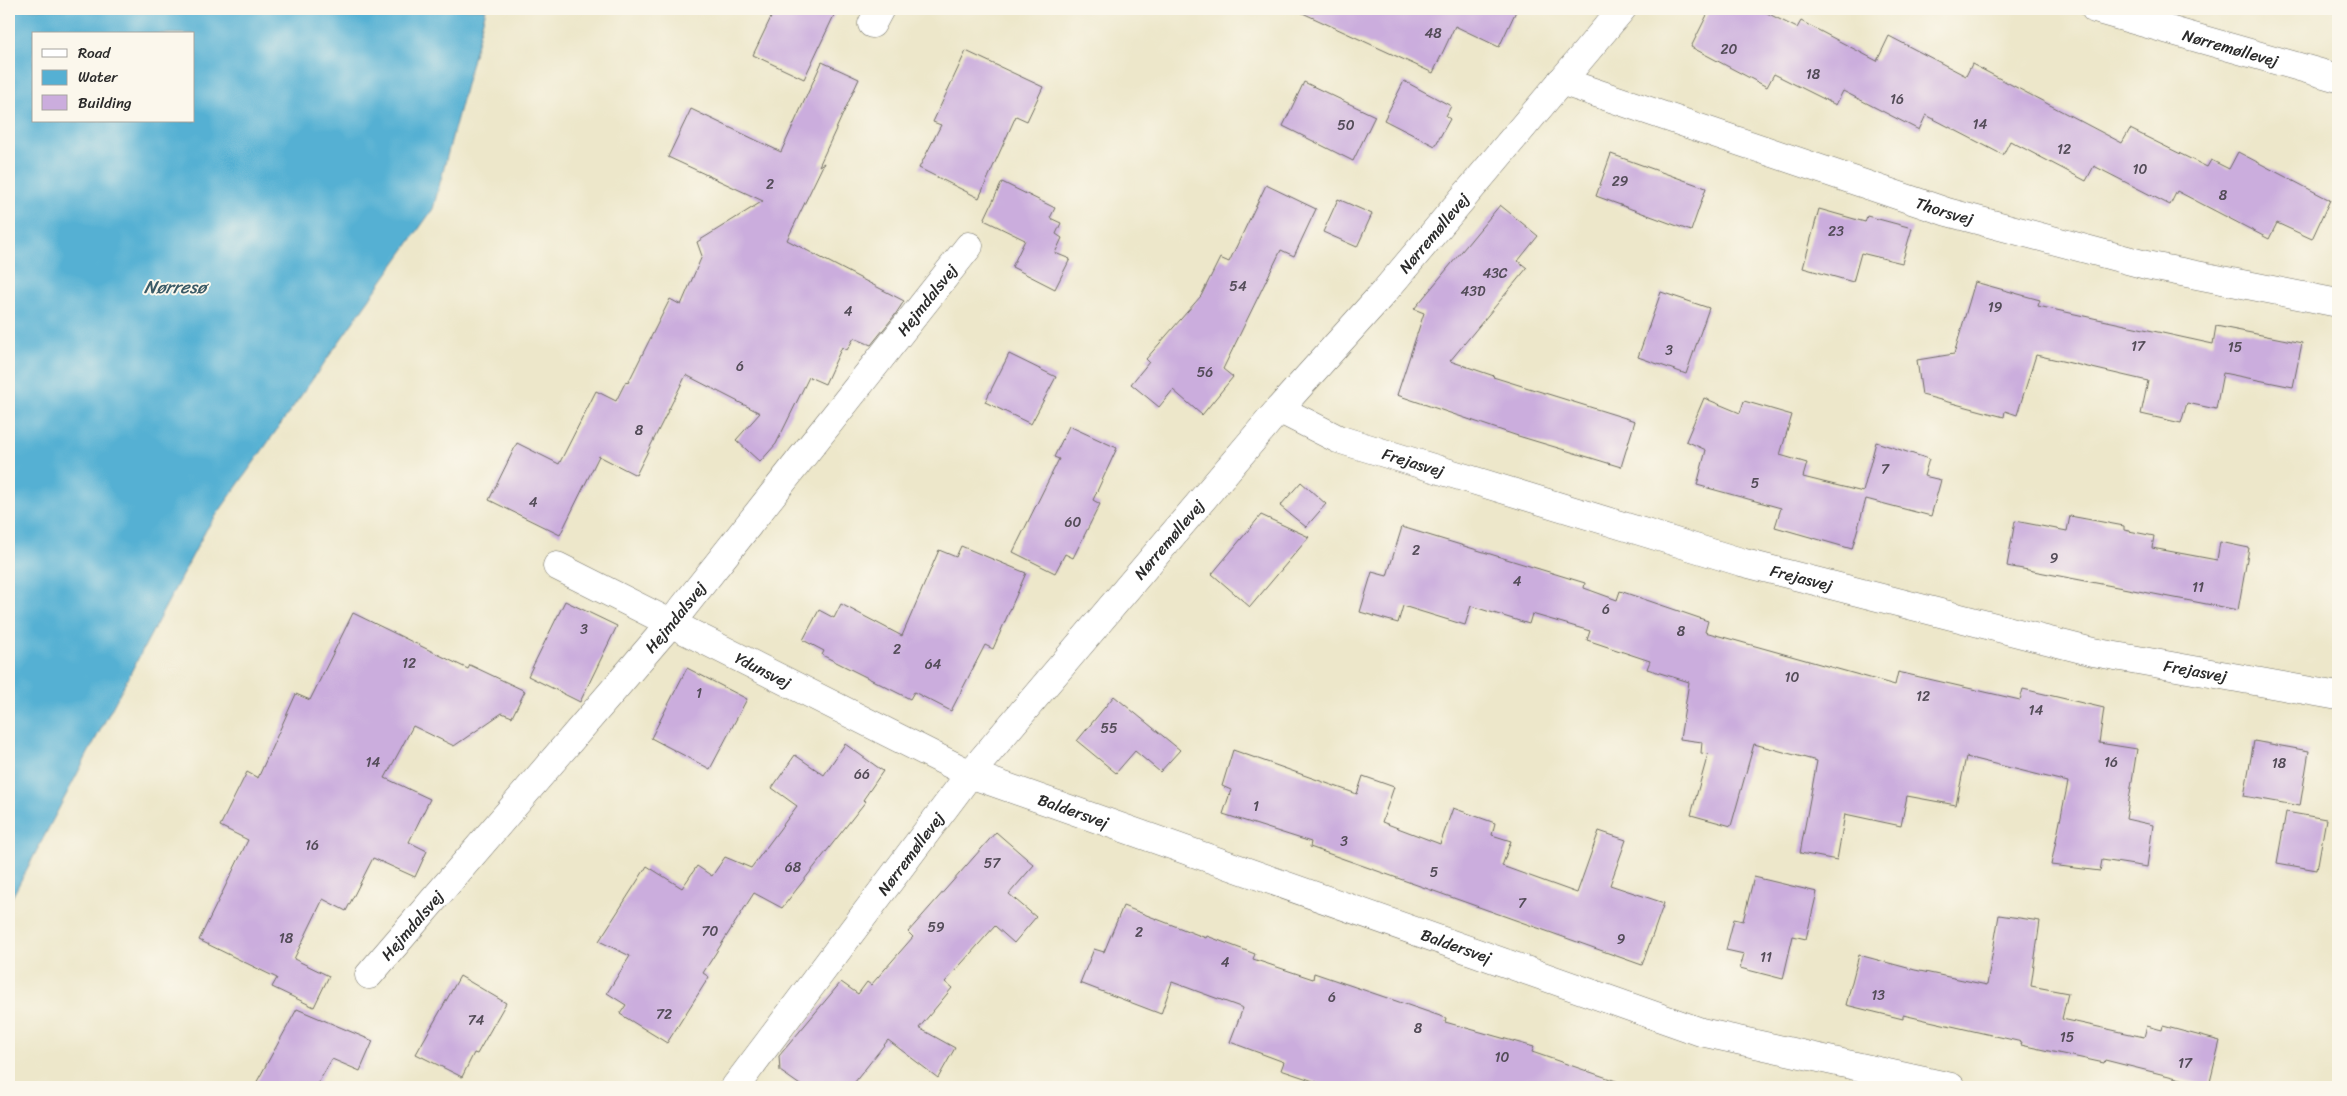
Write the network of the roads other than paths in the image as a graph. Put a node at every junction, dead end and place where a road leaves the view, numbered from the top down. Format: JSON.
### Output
{"nodes":[{"id":1,"x":1622,"y":9,"type":"edge"},
{"id":2,"x":2095,"y":9,"type":"edge"},
{"id":3,"x":2338,"y":78,"type":"edge"},
{"id":4,"x":1561,"y":81,"type":"junction"},
{"id":5,"x":969,"y":246,"type":"dead end"},
{"id":6,"x":2338,"y":303,"type":"edge"},
{"id":7,"x":1280,"y":409,"type":"junction"},
{"id":8,"x":557,"y":566,"type":"dead end"},
{"id":9,"x":671,"y":624,"type":"junction"},
{"id":10,"x":2338,"y":696,"type":"edge"},
{"id":11,"x":970,"y":774,"type":"junction"},
{"id":12,"x":369,"y":975,"type":"dead end"},
{"id":13,"x":743,"y":1085,"type":"edge"},
{"id":14,"x":1951,"y":1087,"type":"edge"}],
"edges":[{"from":1,"to":4,"type":"street","name":"Nørremøllevej"},
{"from":2,"to":3,"type":"street","name":"Nørremøllevej"},
{"from":4,"to":6,"type":"street","name":"Thorsvej"},
{"from":4,"to":7,"type":"street","name":"Nørremøllevej"},
{"from":5,"to":9,"type":"street","name":"Hejmdalsvej"},
{"from":7,"to":10,"type":"street","name":"Frejasvej"},
{"from":7,"to":11,"type":"street","name":"Nørremøllevej"},
{"from":8,"to":9,"type":"street","name":"Ydunsvej"},
{"from":9,"to":11,"type":"street","name":"Ydunsvej"},
{"from":9,"to":12,"type":"street","name":"Hejmdalsvej"},
{"from":11,"to":13,"type":"street","name":"Nørremøllevej"},
{"from":11,"to":14,"type":"street","name":"Baldersvej"}]}
